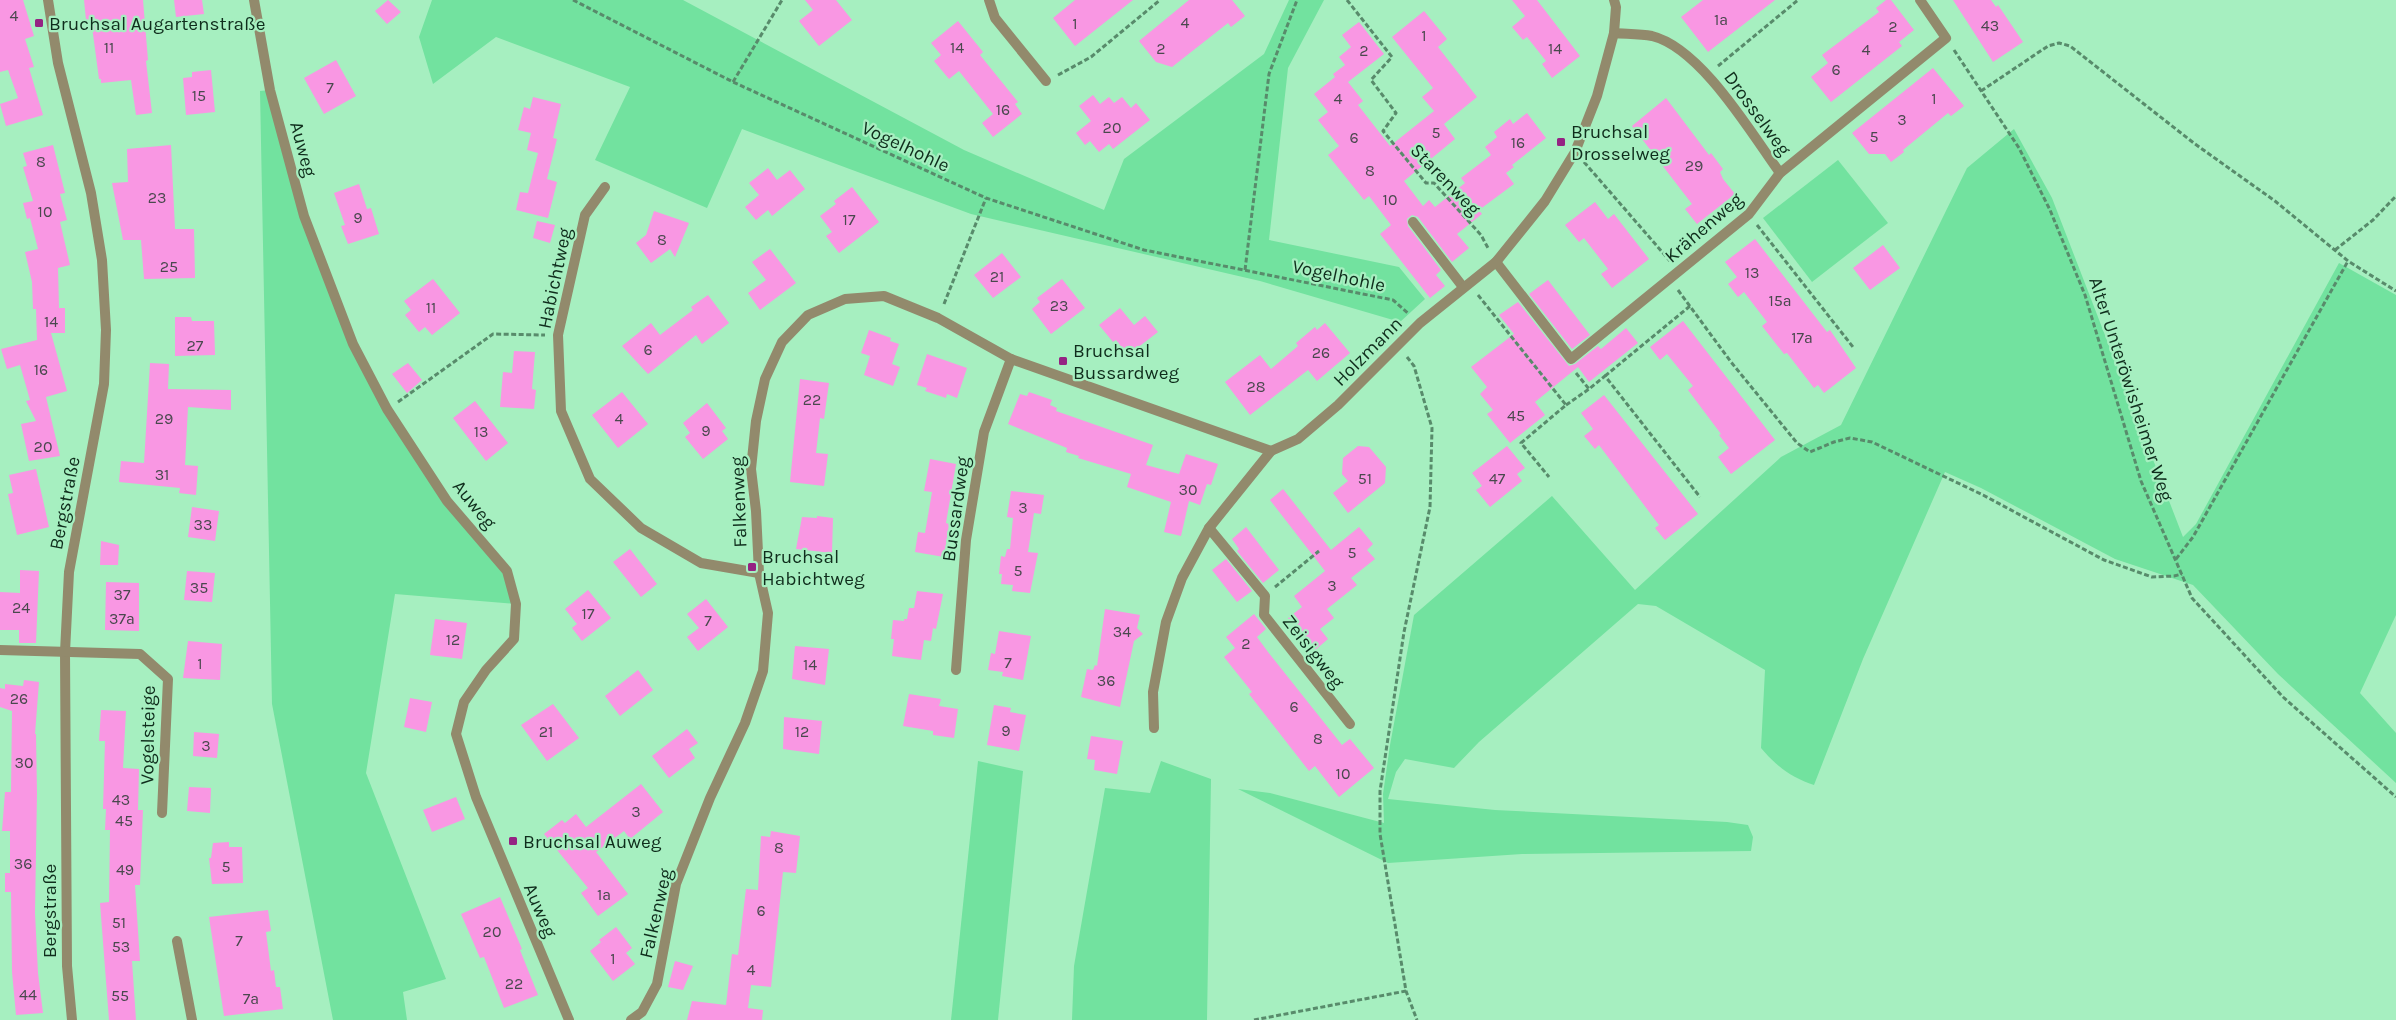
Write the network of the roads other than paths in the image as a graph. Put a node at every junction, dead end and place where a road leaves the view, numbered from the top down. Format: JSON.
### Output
{"nodes":[{"id":1,"x":48,"y":0,"type":"edge"},
{"id":2,"x":254,"y":0,"type":"edge"},
{"id":3,"x":989,"y":0,"type":"edge"},
{"id":4,"x":1614,"y":0,"type":"edge"},
{"id":5,"x":1920,"y":0,"type":"edge"},
{"id":6,"x":1614,"y":33,"type":"junction"},
{"id":7,"x":1046,"y":81,"type":"road end"},
{"id":8,"x":1780,"y":173,"type":"junction"},
{"id":9,"x":605,"y":187,"type":"dead end"},
{"id":10,"x":1413,"y":222,"type":"dead end"},
{"id":11,"x":1496,"y":262,"type":"junction"},
{"id":12,"x":1466,"y":285,"type":"junction"},
{"id":13,"x":1010,"y":359,"type":"junction"},
{"id":14,"x":1271,"y":451,"type":"junction"},
{"id":15,"x":1209,"y":528,"type":"junction"},
{"id":16,"x":758,"y":573,"type":"junction"},
{"id":17,"x":0,"y":650,"type":"edge"},
{"id":18,"x":65,"y":652,"type":"junction"},
{"id":19,"x":956,"y":670,"type":"dead end"},
{"id":20,"x":1350,"y":724,"type":"dead end"},
{"id":21,"x":1154,"y":728,"type":"dead end"},
{"id":22,"x":162,"y":813,"type":"dead end"},
{"id":23,"x":177,"y":941,"type":"dead end"},
{"id":24,"x":72,"y":1020,"type":"edge"},
{"id":25,"x":192,"y":1020,"type":"edge"},
{"id":26,"x":569,"y":1020,"type":"edge"},
{"id":27,"x":631,"y":1020,"type":"edge"}],
"edges":[{"from":1,"to":18,"type":"street","name":"Bergstraße"},
{"from":2,"to":26,"type":"street","name":"Auweg"},
{"from":3,"to":7,"type":"street"},
{"from":4,"to":6,"type":"street","name":"Holzmann"},
{"from":5,"to":8,"type":"street","name":"Krähenweg"},
{"from":6,"to":8,"type":"street","name":"Drosselweg"},
{"from":6,"to":11,"type":"street","name":"Holzmann"},
{"from":8,"to":11,"type":"street","name":"Krähenweg"},
{"from":9,"to":16,"type":"street","name":"Habichtweg"},
{"from":10,"to":12,"type":"street"},
{"from":11,"to":12,"type":"street","name":"Holzmann"},
{"from":12,"to":14,"type":"street","name":"Holzmann"},
{"from":13,"to":14,"type":"street","name":"Falkenweg"},
{"from":13,"to":16,"type":"street","name":"Falkenweg"},
{"from":13,"to":19,"type":"street","name":"Bussardweg"},
{"from":14,"to":15,"type":"street","name":"Holzmann"},
{"from":15,"to":20,"type":"street","name":"Zeisigweg"},
{"from":15,"to":21,"type":"street","name":"Holzmann"},
{"from":16,"to":27,"type":"street","name":"Falkenweg"},
{"from":17,"to":18,"type":"street"},
{"from":18,"to":22,"type":"street","name":"Vogelsteige"},
{"from":18,"to":24,"type":"street","name":"Bergstraße"},
{"from":23,"to":25,"type":"street"}]}
